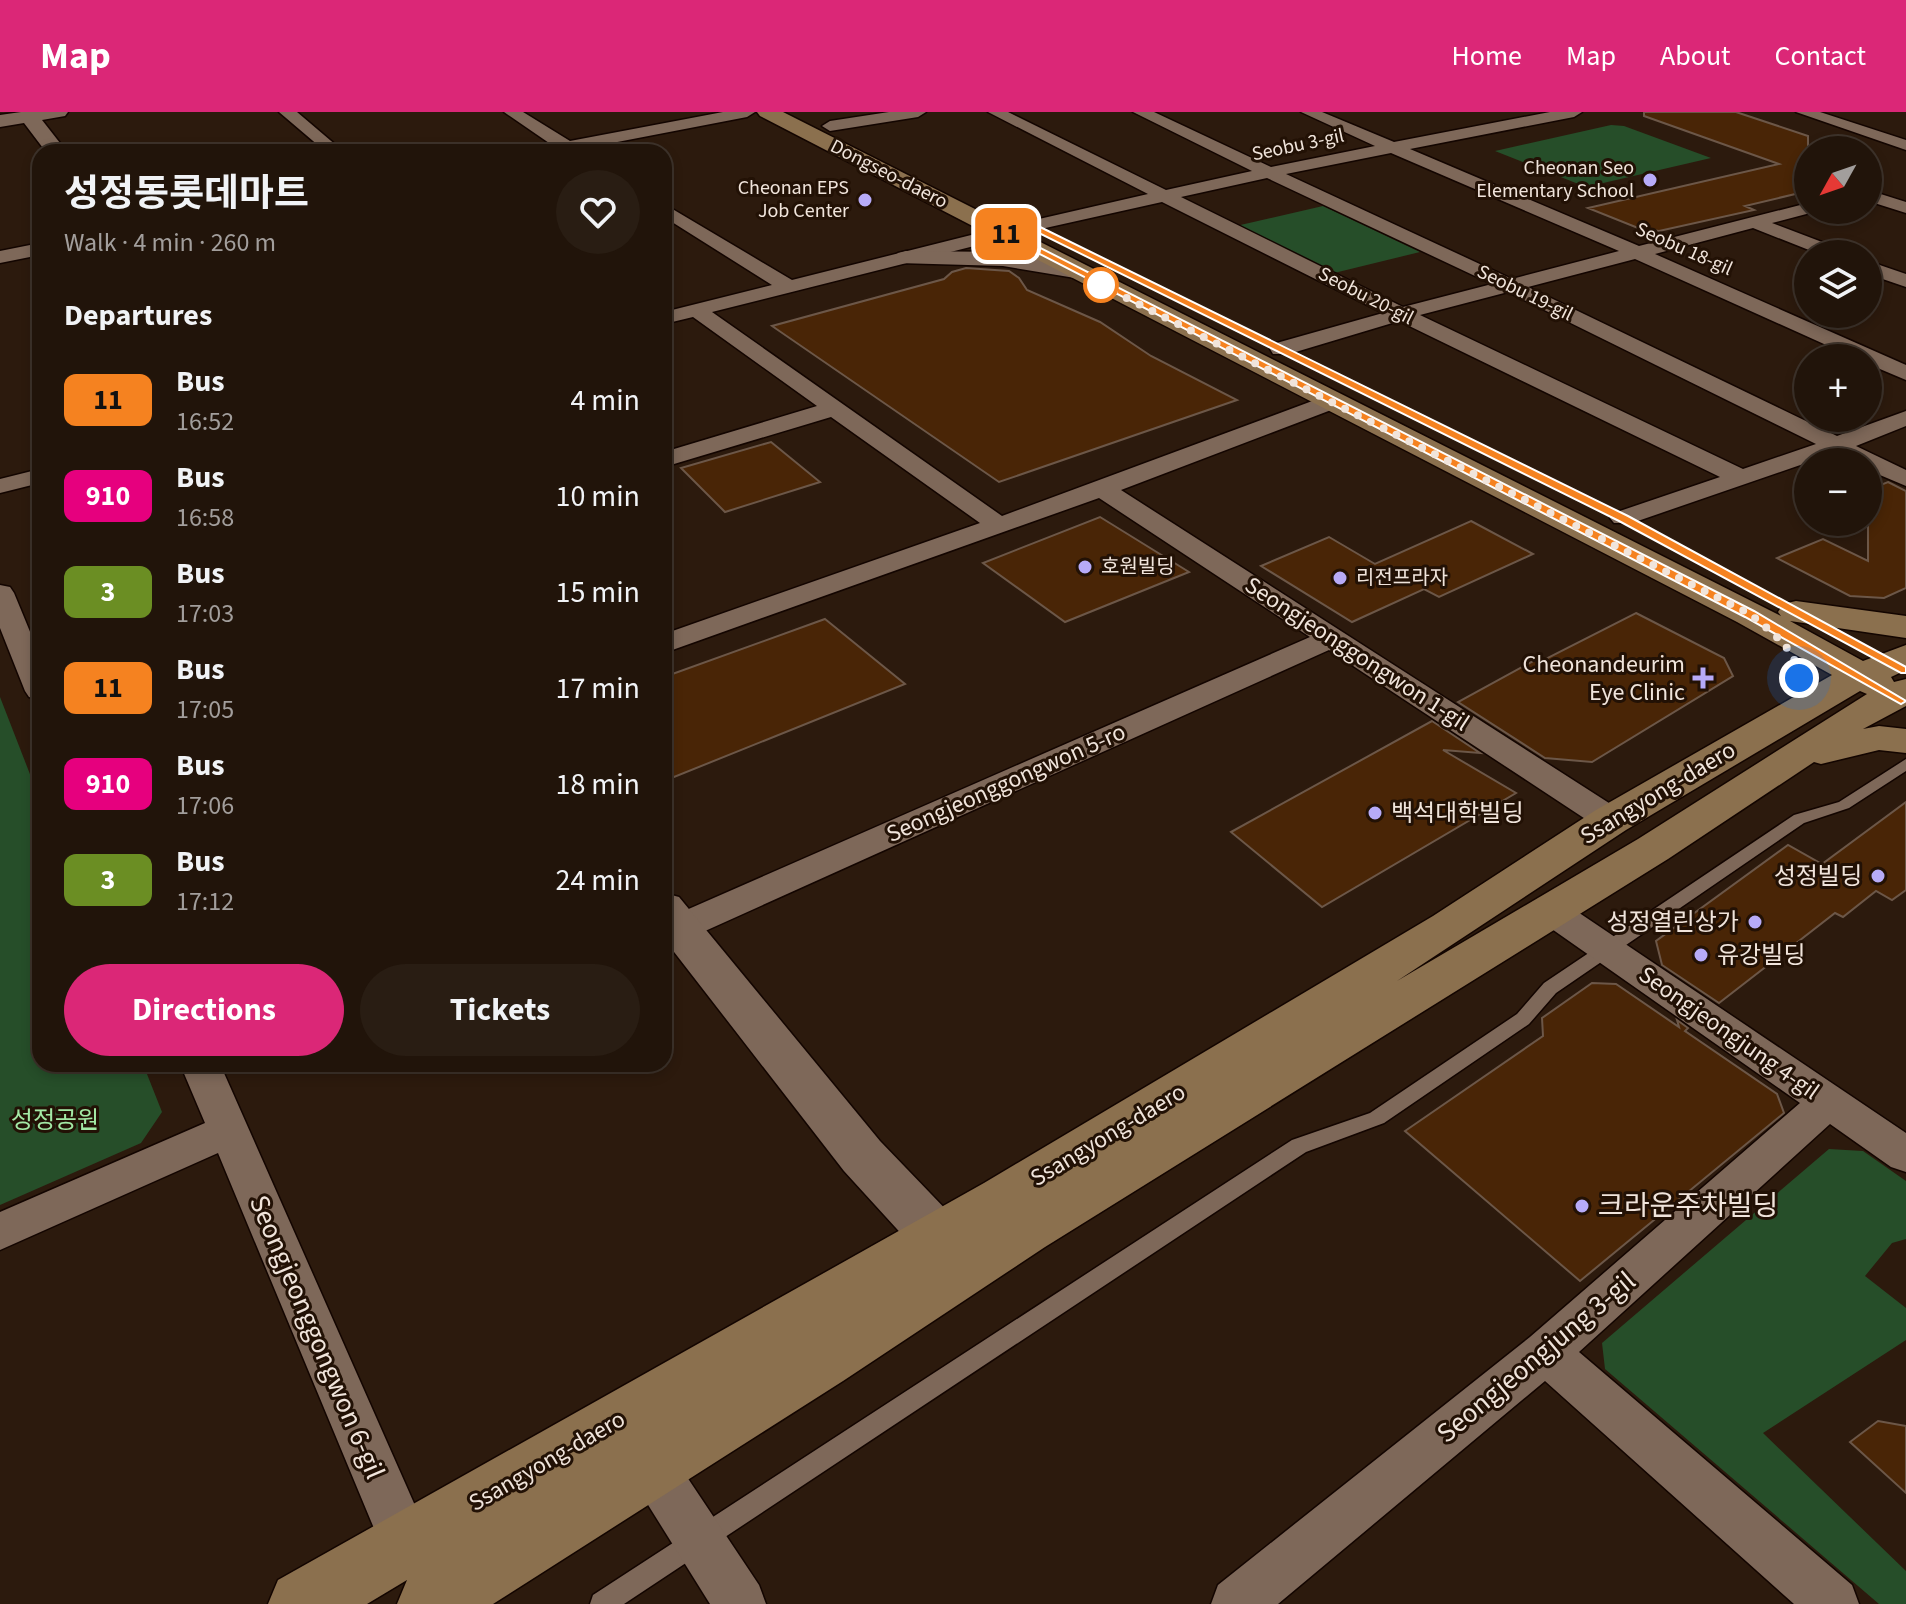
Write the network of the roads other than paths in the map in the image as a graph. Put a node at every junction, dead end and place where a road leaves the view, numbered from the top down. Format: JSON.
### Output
{"nodes":[{"id":1,"x":58,"y":112,"type":"edge"},
{"id":2,"x":287,"y":112,"type":"edge"},
{"id":3,"x":512,"y":112,"type":"edge"},
{"id":4,"x":747,"y":112,"type":"edge"},
{"id":5,"x":767,"y":112,"type":"edge"},
{"id":6,"x":803,"y":112,"type":"edge"},
{"id":7,"x":918,"y":112,"type":"edge"},
{"id":8,"x":996,"y":112,"type":"edge"},
{"id":9,"x":1141,"y":112,"type":"edge"},
{"id":10,"x":1309,"y":112,"type":"edge"},
{"id":11,"x":1574,"y":112,"type":"edge"},
{"id":12,"x":1804,"y":112,"type":"edge"},
{"id":13,"x":0,"y":114,"type":"edge"},
{"id":14,"x":22,"y":114,"type":"edge"},
{"id":15,"x":0,"y":121,"type":"edge"},
{"id":16,"x":830,"y":126,"type":"junction"},
{"id":17,"x":50,"y":144,"type":"edge"},
{"id":18,"x":326,"y":144,"type":"edge"},
{"id":19,"x":562,"y":144,"type":"edge"},
{"id":20,"x":599,"y":144,"type":"edge"},
{"id":21,"x":1906,"y":145,"type":"edge"},
{"id":22,"x":1396,"y":147,"type":"junction"},
{"id":23,"x":1269,"y":172,"type":"junction"},
{"id":24,"x":1893,"y":186,"type":"dead end"},
{"id":25,"x":1882,"y":190,"type":"edge"},
{"id":26,"x":1169,"y":196,"type":"junction"},
{"id":27,"x":1882,"y":199,"type":"edge"},
{"id":28,"x":1906,"y":208,"type":"edge"},
{"id":29,"x":1794,"y":212,"type":"edge"},
{"id":30,"x":672,"y":214,"type":"edge"},
{"id":31,"x":1754,"y":222,"type":"junction"},
{"id":32,"x":1017,"y":229,"type":"junction"},
{"id":33,"x":1800,"y":240,"type":"edge"},
{"id":34,"x":32,"y":251,"type":"edge"},
{"id":35,"x":1639,"y":254,"type":"junction"},
{"id":36,"x":0,"y":257,"type":"edge"},
{"id":37,"x":906,"y":258,"type":"junction"},
{"id":38,"x":1075,"y":271,"type":"junction"},
{"id":39,"x":1882,"y":272,"type":"edge"},
{"id":40,"x":1906,"y":281,"type":"edge"},
{"id":41,"x":788,"y":286,"type":"junction"},
{"id":42,"x":1511,"y":286,"type":"junction"},
{"id":43,"x":696,"y":310,"type":"junction"},
{"id":44,"x":1401,"y":314,"type":"junction"},
{"id":45,"x":672,"y":316,"type":"edge"},
{"id":46,"x":1281,"y":349,"type":"junction"},
{"id":47,"x":1906,"y":373,"type":"edge"},
{"id":48,"x":1331,"y":402,"type":"junction"},
{"id":49,"x":833,"y":409,"type":"junction"},
{"id":50,"x":1906,"y":418,"type":"edge"},
{"id":51,"x":1837,"y":446,"type":"junction"},
{"id":52,"x":672,"y":458,"type":"edge"},
{"id":53,"x":1738,"y":476,"type":"junction"},
{"id":54,"x":32,"y":478,"type":"edge"},
{"id":55,"x":1906,"y":479,"type":"edge"},
{"id":56,"x":0,"y":486,"type":"edge"},
{"id":57,"x":1102,"y":489,"type":"junction"},
{"id":58,"x":1623,"y":518,"type":"junction"},
{"id":59,"x":999,"y":525,"type":"junction"},
{"id":60,"x":0,"y":593,"type":"edge"},
{"id":61,"x":1750,"y":614,"type":"junction"},
{"id":62,"x":1331,"y":638,"type":"junction"},
{"id":63,"x":672,"y":641,"type":"edge"},
{"id":64,"x":12,"y":661,"type":"edge"},
{"id":65,"x":1898,"y":680,"type":"edge"},
{"id":66,"x":32,"y":682,"type":"edge"},
{"id":67,"x":1776,"y":744,"type":"junction"},
{"id":68,"x":1906,"y":764,"type":"edge"},
{"id":69,"x":1611,"y":820,"type":"junction"},
{"id":70,"x":1551,"y":911,"type":"junction"},
{"id":71,"x":672,"y":918,"type":"edge"},
{"id":72,"x":1607,"y":949,"type":"junction"},
{"id":73,"x":203,"y":1072,"type":"edge"},
{"id":74,"x":1828,"y":1102,"type":"junction"},
{"id":75,"x":227,"y":1131,"type":"junction"},
{"id":76,"x":1906,"y":1155,"type":"edge"},
{"id":77,"x":0,"y":1232,"type":"edge"},
{"id":78,"x":936,"y":1235,"type":"junction"},
{"id":79,"x":1546,"y":1352,"type":"junction"},
{"id":80,"x":652,"y":1467,"type":"junction"},
{"id":81,"x":698,"y":1540,"type":"junction"},
{"id":82,"x":406,"y":1544,"type":"junction"},
{"id":83,"x":1261,"y":1597,"type":"edge"},
{"id":84,"x":302,"y":1604,"type":"edge"},
{"id":85,"x":431,"y":1604,"type":"edge"},
{"id":86,"x":602,"y":1604,"type":"edge"},
{"id":87,"x":740,"y":1604,"type":"edge"},
{"id":88,"x":1833,"y":1604,"type":"edge"}],
"edges":[{"from":1,"to":14,"type":"street"},
{"from":2,"to":18,"type":"street"},
{"from":3,"to":19,"type":"street"},
{"from":4,"to":20,"type":"street"},
{"from":5,"to":32,"type":"main road","name":"Dongseo-daero"},
{"from":6,"to":16,"type":"main road","name":"Dongseo-daero"},
{"from":7,"to":16,"type":"street"},
{"from":8,"to":26,"type":"street","name":"Seobu 20-gil"},
{"from":9,"to":23,"type":"street","name":"Seobu 19-gil"},
{"from":10,"to":22,"type":"street","name":"Seobu 18-gil"},
{"from":11,"to":22,"type":"street","name":"Seobu 3-gil"},
{"from":12,"to":21,"type":"street"},
{"from":13,"to":14,"type":"street"},
{"from":14,"to":15,"type":"street"},
{"from":14,"to":17,"type":"street"},
{"from":16,"to":32,"type":"main road","name":"Dongseo-daero"},
{"from":22,"to":23,"type":"street","name":"Seobu 3-gil"},
{"from":22,"to":35,"type":"street","name":"Seobu 18-gil"},
{"from":23,"to":26,"type":"street","name":"Seobu 3-gil"},
{"from":23,"to":42,"type":"street","name":"Seobu 19-gil"},
{"from":24,"to":25,"type":"street"},
{"from":26,"to":32,"type":"street","name":"Seobu 3-gil"},
{"from":26,"to":44,"type":"street","name":"Seobu 20-gil"},
{"from":27,"to":28,"type":"street"},
{"from":29,"to":31,"type":"street"},
{"from":30,"to":41,"type":"street"},
{"from":31,"to":33,"type":"street"},
{"from":31,"to":35,"type":"street"},
{"from":32,"to":37,"type":"street","name":"Seobu 3-gil"},
{"from":32,"to":38,"type":"main road","name":"Dongseo-daero"},
{"from":32,"to":46,"type":"main road","name":"Dongseo-daero"},
{"from":34,"to":36,"type":"street"},
{"from":35,"to":42,"type":"street"},
{"from":35,"to":47,"type":"street","name":"Seobu 18-gil"},
{"from":37,"to":38,"type":"street"},
{"from":37,"to":41,"type":"street","name":"Seobu 3-gil"},
{"from":38,"to":48,"type":"main road","name":"Dongseo-daero"},
{"from":39,"to":40,"type":"street"},
{"from":41,"to":43,"type":"street","name":"Seobu 3-gil"},
{"from":42,"to":44,"type":"street"},
{"from":42,"to":51,"type":"street","name":"Seobu 19-gil"},
{"from":43,"to":45,"type":"street","name":"Seobu 3-gil"},
{"from":43,"to":49,"type":"street"},
{"from":44,"to":46,"type":"street"},
{"from":44,"to":53,"type":"street","name":"Seobu 20-gil"},
{"from":46,"to":58,"type":"main road","name":"Dongseo-daero"},
{"from":48,"to":57,"type":"street"},
{"from":48,"to":61,"type":"main road","name":"Dongseo-daero"},
{"from":49,"to":52,"type":"street"},
{"from":49,"to":59,"type":"street"},
{"from":50,"to":51,"type":"street"},
{"from":51,"to":53,"type":"street"},
{"from":51,"to":55,"type":"street","name":"Seobu 19-gil"},
{"from":53,"to":58,"type":"street"},
{"from":54,"to":56,"type":"street"},
{"from":57,"to":59,"type":"street"},
{"from":57,"to":62,"type":"street","name":"Seongjeonggongwon 1-gil"},
{"from":58,"to":65,"type":"main road","name":"Dongseo-daero"},
{"from":59,"to":63,"type":"street"},
{"from":60,"to":64,"type":"street"},
{"from":61,"to":65,"type":"main road","name":"Dongseo-daero"},
{"from":61,"to":67,"type":"main road"},
{"from":62,"to":69,"type":"street","name":"Seongjeonggongwon 1-gil"},
{"from":62,"to":71,"type":"street","name":"Seongjeonggongwon 5-ro"},
{"from":64,"to":66,"type":"street"},
{"from":65,"to":67,"type":"main road","name":"Ssangyong-daero"},
{"from":67,"to":69,"type":"main road","name":"Ssangyong-daero"},
{"from":67,"to":70,"type":"main road","name":"Ssangyong-daero"},
{"from":68,"to":72,"type":"lane"},
{"from":69,"to":78,"type":"main road","name":"Ssangyong-daero"},
{"from":70,"to":72,"type":"street","name":"Seongjeongjung 4-gil"},
{"from":70,"to":80,"type":"main road","name":"Ssangyong-daero"},
{"from":71,"to":78,"type":"street","name":"Seongjeonggongwon 5-ro"},
{"from":72,"to":74,"type":"street","name":"Seongjeongjung 4-gil"},
{"from":72,"to":81,"type":"lane"},
{"from":73,"to":75,"type":"street","name":"Seongjeonggongwon 6-gil"},
{"from":74,"to":76,"type":"street","name":"Seongjeongjung 4-gil"},
{"from":74,"to":79,"type":"street","name":"Seongjeongjung 3-gil"},
{"from":75,"to":77,"type":"street"},
{"from":75,"to":82,"type":"street","name":"Seongjeonggongwon 6-gil"},
{"from":78,"to":82,"type":"main road","name":"Ssangyong-daero"},
{"from":79,"to":83,"type":"street","name":"Seongjeongjung 3-gil"},
{"from":79,"to":88,"type":"street"},
{"from":80,"to":81,"type":"street"},
{"from":80,"to":85,"type":"main road","name":"Ssangyong-daero"},
{"from":81,"to":86,"type":"lane"},
{"from":81,"to":87,"type":"street"},
{"from":82,"to":84,"type":"main road","name":"Ssangyong-daero"}]}
